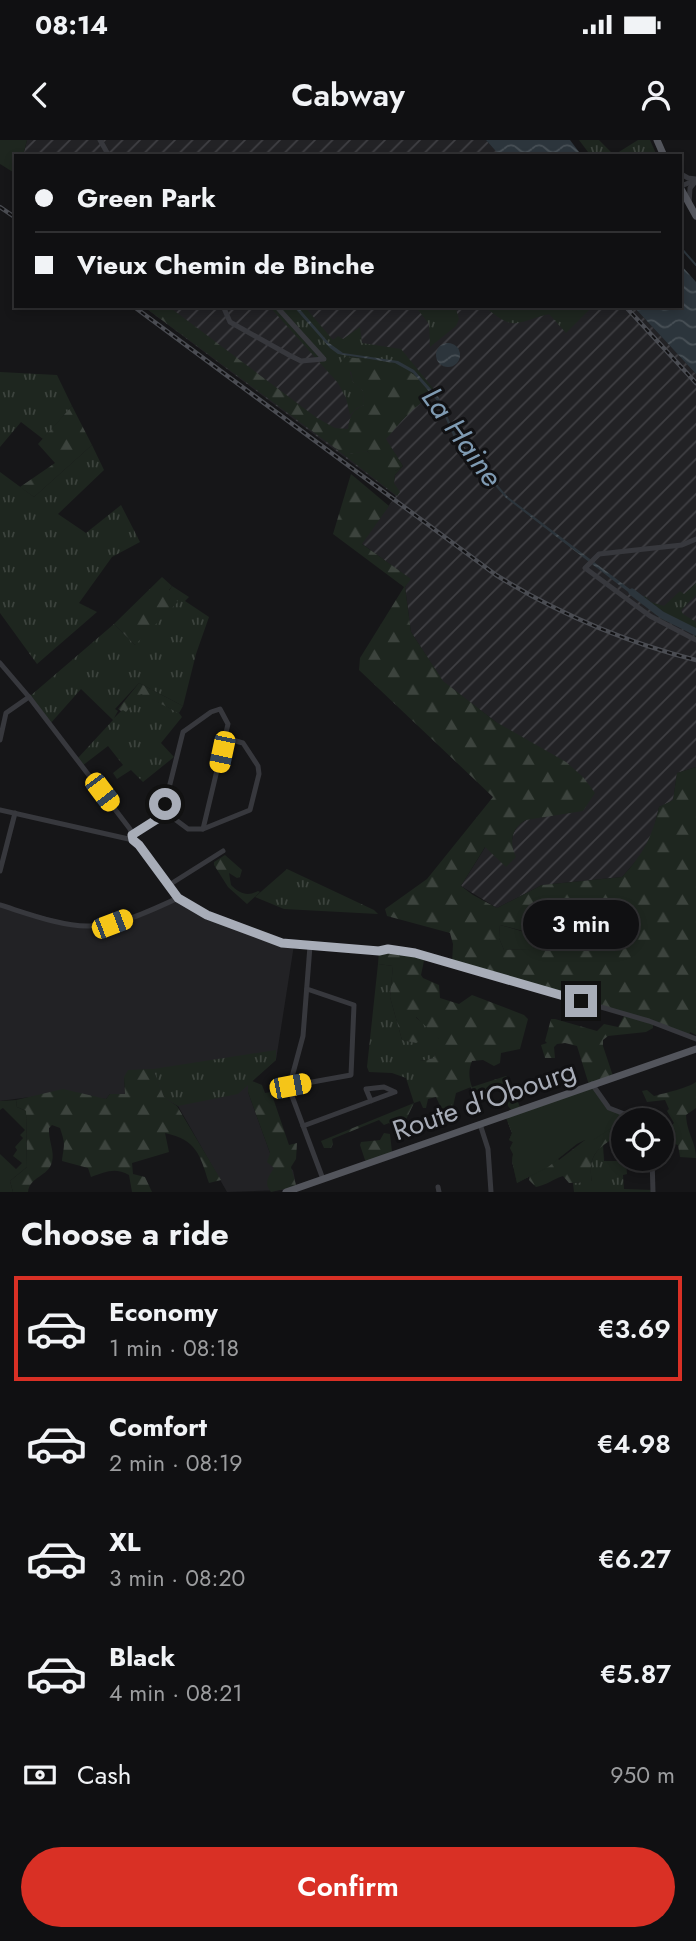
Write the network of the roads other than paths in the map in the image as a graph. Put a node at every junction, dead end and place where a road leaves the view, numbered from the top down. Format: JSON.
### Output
{"nodes":[{"id":1,"x":696,"y":180,"type":"edge"},
{"id":2,"x":682,"y":190,"type":"edge"},
{"id":3,"x":689,"y":204,"type":"junction"},
{"id":4,"x":696,"y":216,"type":"edge"},
{"id":5,"x":224,"y":308,"type":"edge"},
{"id":6,"x":278,"y":308,"type":"edge"},
{"id":7,"x":696,"y":539,"type":"edge"},
{"id":8,"x":696,"y":640,"type":"edge"},
{"id":9,"x":0,"y":663,"type":"edge"},
{"id":10,"x":30,"y":697,"type":"junction"},
{"id":11,"x":3,"y":712,"type":"edge"},
{"id":12,"x":225,"y":738,"type":"junction"},
{"id":13,"x":0,"y":740,"type":"edge"},
{"id":14,"x":0,"y":810,"type":"edge"},
{"id":15,"x":15,"y":813,"type":"junction"},
{"id":16,"x":162,"y":816,"type":"junction"},
{"id":17,"x":125,"y":823,"type":"junction"},
{"id":18,"x":203,"y":829,"type":"junction"},
{"id":19,"x":123,"y":837,"type":"junction"},
{"id":20,"x":132,"y":838,"type":"junction"},
{"id":21,"x":223,"y":851,"type":"dead end"},
{"id":22,"x":0,"y":871,"type":"edge"},
{"id":23,"x":169,"y":884,"type":"junction"},
{"id":24,"x":178,"y":898,"type":"junction"},
{"id":25,"x":0,"y":905,"type":"edge"},
{"id":26,"x":310,"y":946,"type":"junction"},
{"id":27,"x":307,"y":989,"type":"junction"},
{"id":28,"x":689,"y":1036,"type":"junction"},
{"id":29,"x":696,"y":1039,"type":"edge"},
{"id":30,"x":695,"y":1049,"type":"edge"},
{"id":31,"x":592,"y":1084,"type":"junction"},
{"id":32,"x":290,"y":1086,"type":"junction"},
{"id":33,"x":371,"y":1101,"type":"junction"},
{"id":34,"x":611,"y":1109,"type":"edge"},
{"id":35,"x":480,"y":1124,"type":"junction"},
{"id":36,"x":303,"y":1125,"type":"junction"},
{"id":37,"x":652,"y":1171,"type":"edge"},
{"id":38,"x":323,"y":1179,"type":"junction"},
{"id":39,"x":286,"y":1192,"type":"edge"},
{"id":40,"x":491,"y":1192,"type":"edge"},
{"id":41,"x":653,"y":1192,"type":"edge"}],
"edges":[{"from":1,"to":3,"type":"street"},
{"from":2,"to":3,"type":"main road"},
{"from":3,"to":4,"type":"main road"},
{"from":5,"to":6,"type":"street"},
{"from":7,"to":8,"type":"street"},
{"from":9,"to":10,"type":"street"},
{"from":10,"to":11,"type":"street"},
{"from":10,"to":17,"type":"street"},
{"from":11,"to":13,"type":"street"},
{"from":12,"to":16,"type":"street"},
{"from":12,"to":18,"type":"street"},
{"from":12,"to":18,"type":"street"},
{"from":14,"to":15,"type":"street"},
{"from":15,"to":19,"type":"street"},
{"from":15,"to":22,"type":"street"},
{"from":16,"to":18,"type":"street"},
{"from":16,"to":20,"type":"street"},
{"from":17,"to":19,"type":"street"},
{"from":17,"to":20,"type":"street"},
{"from":19,"to":20,"type":"street"},
{"from":20,"to":23,"type":"street"},
{"from":21,"to":23,"type":"street"},
{"from":23,"to":24,"type":"street"},
{"from":24,"to":25,"type":"street"},
{"from":24,"to":26,"type":"street"},
{"from":26,"to":27,"type":"street"},
{"from":26,"to":28,"type":"street"},
{"from":27,"to":32,"type":"street"},
{"from":27,"to":32,"type":"street"},
{"from":28,"to":29,"type":"street"},
{"from":28,"to":30,"type":"street"},
{"from":30,"to":31,"type":"main road","name":"Route d'Obourg"},
{"from":31,"to":34,"type":"street"},
{"from":31,"to":35,"type":"main road","name":"Route d'Obourg"},
{"from":32,"to":36,"type":"street"},
{"from":33,"to":33,"type":"street"},
{"from":33,"to":36,"type":"street"},
{"from":35,"to":38,"type":"main road","name":"Route d'Obourg"},
{"from":35,"to":40,"type":"street"},
{"from":36,"to":38,"type":"street"},
{"from":37,"to":41,"type":"street"},
{"from":38,"to":39,"type":"main road","name":"Route d'Obourg"}]}
